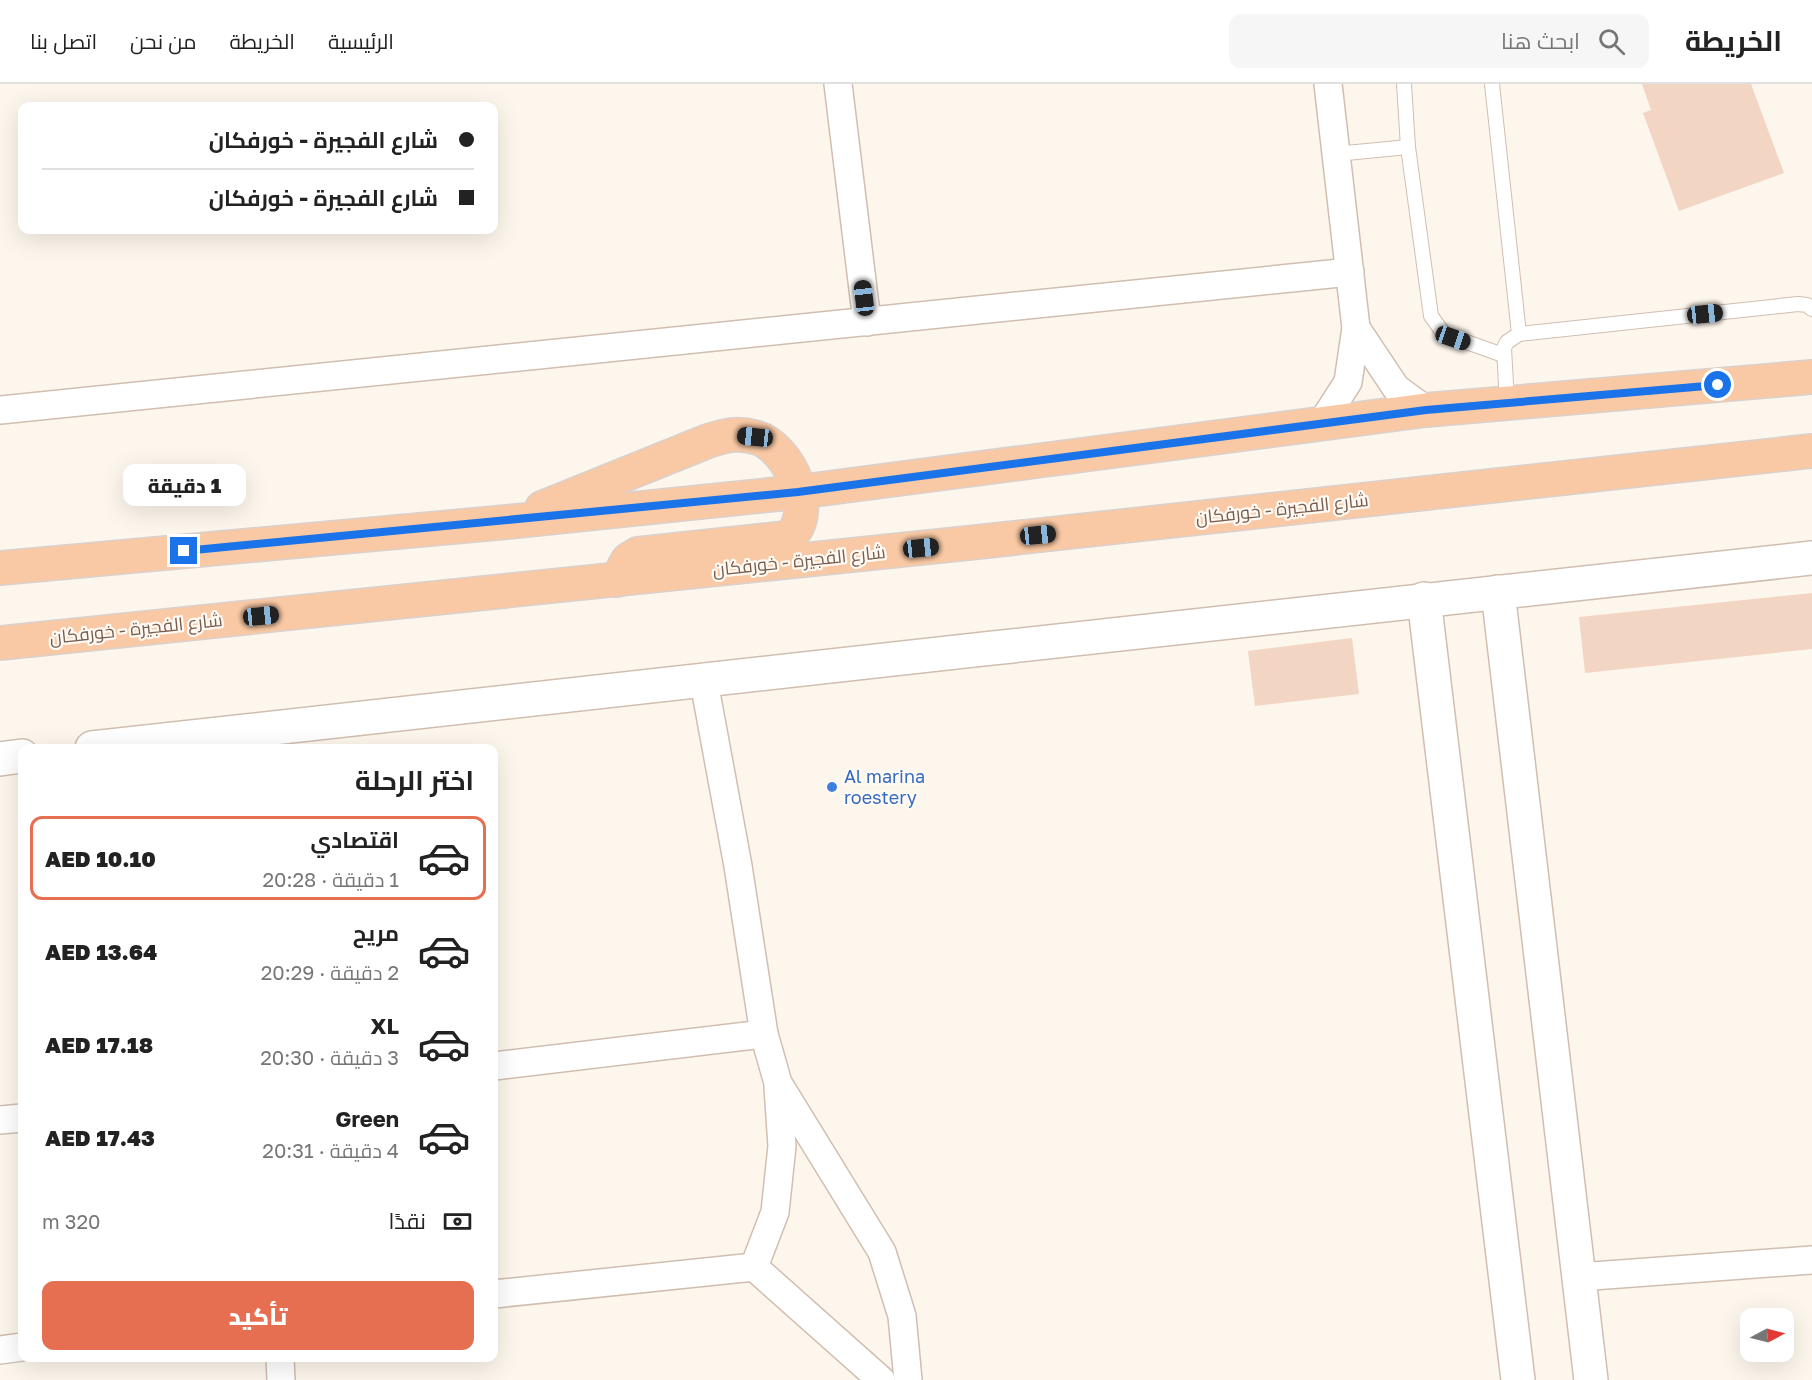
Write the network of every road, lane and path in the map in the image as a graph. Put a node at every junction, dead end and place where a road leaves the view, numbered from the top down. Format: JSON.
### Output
{"nodes":[{"id":1,"x":838,"y":84,"type":"edge"},
{"id":2,"x":1328,"y":84,"type":"edge"},
{"id":3,"x":1404,"y":84,"type":"edge"},
{"id":4,"x":1492,"y":84,"type":"edge"},
{"id":5,"x":1408,"y":147,"type":"junction"},
{"id":6,"x":1336,"y":154,"type":"junction"},
{"id":7,"x":1350,"y":272,"type":"junction"},
{"id":8,"x":1812,"y":309,"type":"edge"},
{"id":9,"x":867,"y":322,"type":"junction"},
{"id":10,"x":1356,"y":328,"type":"junction"},
{"id":11,"x":1519,"y":334,"type":"junction"},
{"id":12,"x":1503,"y":355,"type":"junction"},
{"id":13,"x":1812,"y":377,"type":"edge"},
{"id":14,"x":1507,"y":403,"type":"junction"},
{"id":15,"x":0,"y":410,"type":"edge"},
{"id":16,"x":1426,"y":410,"type":"junction"},
{"id":17,"x":1321,"y":424,"type":"junction"},
{"id":18,"x":1812,"y":451,"type":"edge"},
{"id":19,"x":798,"y":492,"type":"junction"},
{"id":20,"x":507,"y":522,"type":"junction"},
{"id":21,"x":1812,"y":558,"type":"edge"},
{"id":22,"x":0,"y":568,"type":"edge"},
{"id":23,"x":616,"y":580,"type":"junction"},
{"id":24,"x":1498,"y":591,"type":"junction"},
{"id":25,"x":1424,"y":599,"type":"junction"},
{"id":26,"x":0,"y":643,"type":"edge"},
{"id":27,"x":704,"y":682,"type":"junction"},
{"id":28,"x":227,"y":741,"type":"edge"},
{"id":29,"x":169,"y":744,"type":"edge"},
{"id":30,"x":18,"y":757,"type":"edge"},
{"id":31,"x":0,"y":759,"type":"edge"},
{"id":32,"x":764,"y":1034,"type":"junction"},
{"id":33,"x":498,"y":1066,"type":"edge"},
{"id":34,"x":778,"y":1083,"type":"junction"},
{"id":35,"x":18,"y":1118,"type":"edge"},
{"id":36,"x":0,"y":1120,"type":"edge"},
{"id":37,"x":1812,"y":1260,"type":"edge"},
{"id":38,"x":754,"y":1267,"type":"junction"},
{"id":39,"x":1579,"y":1278,"type":"junction"},
{"id":40,"x":498,"y":1294,"type":"edge"},
{"id":41,"x":902,"y":1316,"type":"junction"},
{"id":42,"x":18,"y":1348,"type":"edge"},
{"id":43,"x":0,"y":1350,"type":"edge"},
{"id":44,"x":280,"y":1362,"type":"edge"},
{"id":45,"x":281,"y":1380,"type":"edge"},
{"id":46,"x":881,"y":1380,"type":"edge"},
{"id":47,"x":908,"y":1380,"type":"edge"},
{"id":48,"x":928,"y":1380,"type":"edge"},
{"id":49,"x":1518,"y":1380,"type":"edge"},
{"id":50,"x":1591,"y":1380,"type":"edge"}],
"edges":[{"from":1,"to":9,"type":"street"},
{"from":2,"to":6,"type":"street"},
{"from":3,"to":5,"type":"lane"},
{"from":4,"to":11,"type":"lane"},
{"from":5,"to":6,"type":"lane"},
{"from":5,"to":12,"type":"lane"},
{"from":6,"to":7,"type":"street"},
{"from":7,"to":9,"type":"street"},
{"from":7,"to":10,"type":"street"},
{"from":8,"to":11,"type":"lane"},
{"from":9,"to":15,"type":"street"},
{"from":10,"to":16,"type":"street"},
{"from":10,"to":17,"type":"street"},
{"from":11,"to":12,"type":"lane"},
{"from":12,"to":14,"type":"lane"},
{"from":13,"to":14,"type":"highway"},
{"from":14,"to":16,"type":"highway"},
{"from":16,"to":17,"type":"highway"},
{"from":17,"to":19,"type":"highway"},
{"from":18,"to":23,"type":"highway","name":"شارع الفجيرة - خورفكان"},
{"from":19,"to":20,"type":"highway"},
{"from":19,"to":20,"type":"highway"},
{"from":19,"to":23,"type":"highway"},
{"from":20,"to":22,"type":"highway"},
{"from":21,"to":24,"type":"street"},
{"from":23,"to":26,"type":"highway","name":"شارع الفجيرة - خورفكان"},
{"from":24,"to":25,"type":"street"},
{"from":24,"to":39,"type":"street"},
{"from":25,"to":27,"type":"street"},
{"from":25,"to":49,"type":"street"},
{"from":27,"to":28,"type":"street"},
{"from":27,"to":32,"type":"street"},
{"from":28,"to":29,"type":"street"},
{"from":30,"to":31,"type":"street"},
{"from":32,"to":33,"type":"street"},
{"from":32,"to":34,"type":"street"},
{"from":34,"to":38,"type":"street"},
{"from":34,"to":41,"type":"street"},
{"from":35,"to":36,"type":"street"},
{"from":37,"to":39,"type":"street"},
{"from":38,"to":40,"type":"street"},
{"from":38,"to":46,"type":"street"},
{"from":39,"to":50,"type":"street"},
{"from":41,"to":47,"type":"street"},
{"from":41,"to":48,"type":"street"},
{"from":42,"to":43,"type":"street"},
{"from":44,"to":45,"type":"street"}]}
